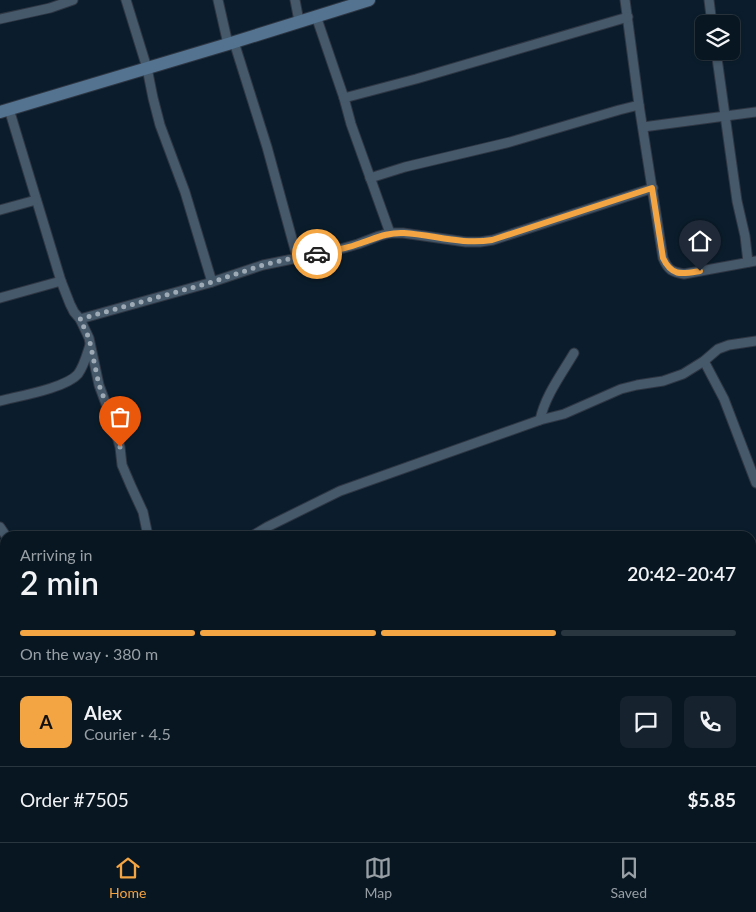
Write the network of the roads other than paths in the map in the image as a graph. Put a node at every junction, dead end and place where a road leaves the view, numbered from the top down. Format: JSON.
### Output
{"nodes":[{"id":1,"x":73,"y":0,"type":"edge"},
{"id":2,"x":126,"y":0,"type":"edge"},
{"id":3,"x":218,"y":0,"type":"edge"},
{"id":4,"x":295,"y":0,"type":"edge"},
{"id":5,"x":369,"y":0,"type":"edge"},
{"id":6,"x":625,"y":0,"type":"edge"},
{"id":7,"x":709,"y":0,"type":"edge"},
{"id":8,"x":48,"y":4,"type":"edge"},
{"id":9,"x":711,"y":15,"type":"edge"},
{"id":10,"x":316,"y":16,"type":"junction"},
{"id":11,"x":628,"y":17,"type":"junction"},
{"id":12,"x":0,"y":19,"type":"edge"},
{"id":13,"x":299,"y":22,"type":"junction"},
{"id":14,"x":231,"y":43,"type":"junction"},
{"id":15,"x":717,"y":60,"type":"edge"},
{"id":16,"x":147,"y":68,"type":"junction"},
{"id":17,"x":344,"y":98,"type":"junction"},
{"id":18,"x":639,"y":105,"type":"junction"},
{"id":19,"x":5,"y":111,"type":"edge"},
{"id":20,"x":756,"y":112,"type":"edge"},
{"id":21,"x":725,"y":116,"type":"junction"},
{"id":22,"x":643,"y":127,"type":"junction"},
{"id":23,"x":370,"y":178,"type":"junction"},
{"id":24,"x":652,"y":188,"type":"junction"},
{"id":25,"x":36,"y":200,"type":"junction"},
{"id":26,"x":0,"y":210,"type":"edge"},
{"id":27,"x":390,"y":234,"type":"junction"},
{"id":28,"x":297,"y":257,"type":"junction"},
{"id":29,"x":752,"y":262,"type":"edge"},
{"id":30,"x":61,"y":281,"type":"junction"},
{"id":31,"x":212,"y":282,"type":"junction"},
{"id":32,"x":0,"y":298,"type":"edge"},
{"id":33,"x":80,"y":319,"type":"junction"},
{"id":34,"x":756,"y":342,"type":"edge"},
{"id":35,"x":90,"y":344,"type":"junction"},
{"id":36,"x":574,"y":353,"type":"dead end"},
{"id":37,"x":704,"y":361,"type":"junction"},
{"id":38,"x":0,"y":401,"type":"edge"},
{"id":39,"x":540,"y":420,"type":"junction"},
{"id":40,"x":756,"y":483,"type":"edge"},
{"id":41,"x":147,"y":531,"type":"edge"},
{"id":42,"x":260,"y":531,"type":"edge"}],
"edges":[{"from":1,"to":8,"type":"street"},
{"from":2,"to":16,"type":"street"},
{"from":3,"to":14,"type":"street"},
{"from":4,"to":13,"type":"street"},
{"from":5,"to":10,"type":"street"},
{"from":6,"to":11,"type":"street"},
{"from":7,"to":9,"type":"street"},
{"from":8,"to":12,"type":"street"},
{"from":10,"to":13,"type":"street"},
{"from":10,"to":17,"type":"street"},
{"from":11,"to":17,"type":"street"},
{"from":11,"to":18,"type":"street"},
{"from":13,"to":14,"type":"street"},
{"from":14,"to":16,"type":"street"},
{"from":14,"to":28,"type":"street"},
{"from":15,"to":21,"type":"street"},
{"from":16,"to":19,"type":"street"},
{"from":16,"to":31,"type":"street"},
{"from":17,"to":23,"type":"street"},
{"from":18,"to":22,"type":"street"},
{"from":18,"to":23,"type":"street"},
{"from":19,"to":25,"type":"street"},
{"from":20,"to":21,"type":"street"},
{"from":21,"to":22,"type":"street"},
{"from":21,"to":29,"type":"street"},
{"from":22,"to":24,"type":"street"},
{"from":23,"to":27,"type":"street"},
{"from":24,"to":27,"type":"street"},
{"from":24,"to":29,"type":"street"},
{"from":25,"to":26,"type":"street"},
{"from":25,"to":30,"type":"street"},
{"from":27,"to":28,"type":"street"},
{"from":28,"to":31,"type":"street"},
{"from":30,"to":32,"type":"street"},
{"from":30,"to":33,"type":"street"},
{"from":31,"to":33,"type":"street"},
{"from":33,"to":35,"type":"street"},
{"from":34,"to":37,"type":"street"},
{"from":35,"to":38,"type":"street"},
{"from":35,"to":41,"type":"street"},
{"from":36,"to":39,"type":"street"},
{"from":37,"to":39,"type":"street"},
{"from":37,"to":40,"type":"street"},
{"from":39,"to":42,"type":"street"}]}
